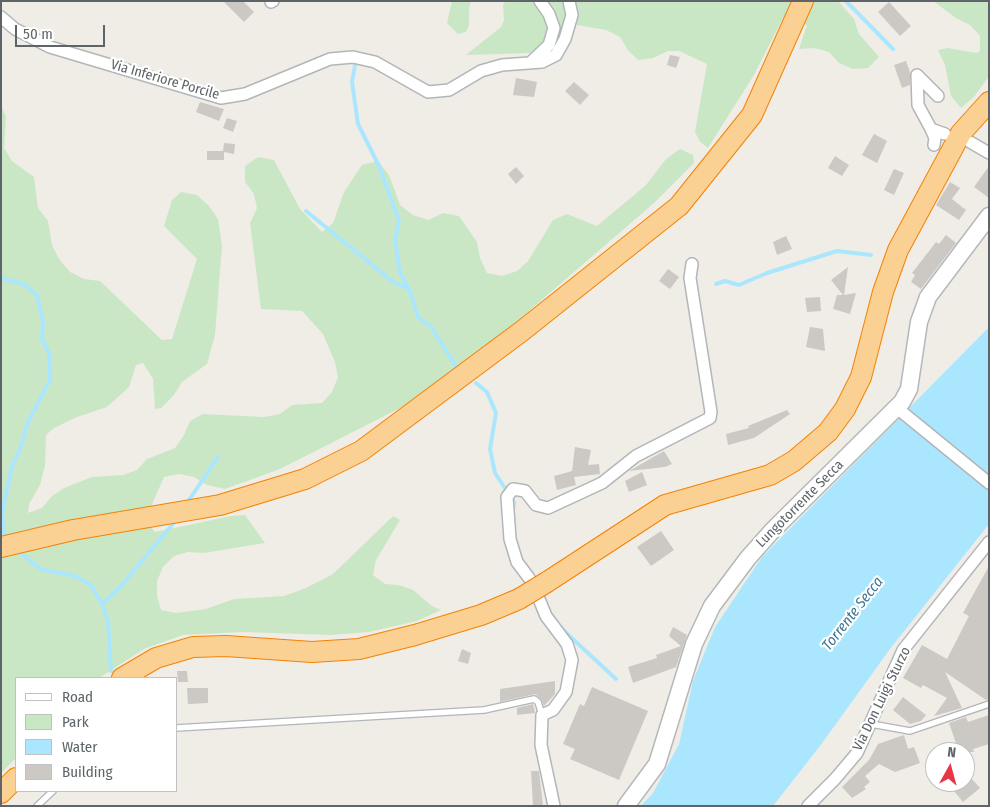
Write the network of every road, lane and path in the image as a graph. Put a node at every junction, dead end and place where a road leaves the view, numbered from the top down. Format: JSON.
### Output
{"nodes":[{"id":1,"x":540,"y":1,"type":"edge"},
{"id":2,"x":569,"y":1,"type":"edge"},
{"id":3,"x":803,"y":1,"type":"edge"},
{"id":4,"x":1,"y":17,"type":"edge"},
{"id":5,"x":529,"y":64,"type":"junction"},
{"id":6,"x":938,"y":96,"type":"dead end"},
{"id":7,"x":989,"y":102,"type":"edge"},
{"id":8,"x":931,"y":129,"type":"junction"},
{"id":9,"x":945,"y":134,"type":"dead end"},
{"id":10,"x":970,"y":142,"type":"dead end"},
{"id":11,"x":934,"y":145,"type":"dead end"},
{"id":12,"x":989,"y":153,"type":"edge"},
{"id":13,"x":989,"y":216,"type":"edge"},
{"id":14,"x":692,"y":264,"type":"dead end"},
{"id":15,"x":902,"y":412,"type":"junction"},
{"id":16,"x":989,"y":483,"type":"edge"},
{"id":17,"x":989,"y":542,"type":"edge"},
{"id":18,"x":1,"y":547,"type":"edge"},
{"id":19,"x":534,"y":589,"type":"junction"},
{"id":20,"x":124,"y":677,"type":"edge"},
{"id":21,"x":989,"y":704,"type":"edge"},
{"id":22,"x":542,"y":715,"type":"junction"},
{"id":23,"x":871,"y":724,"type":"junction"},
{"id":24,"x":178,"y":728,"type":"edge"},
{"id":25,"x":15,"y":779,"type":"edge"},
{"id":26,"x":52,"y":792,"type":"edge"},
{"id":27,"x":1,"y":793,"type":"edge"},
{"id":28,"x":38,"y":806,"type":"edge"},
{"id":29,"x":554,"y":806,"type":"edge"},
{"id":30,"x":626,"y":806,"type":"edge"},
{"id":31,"x":808,"y":806,"type":"edge"}],
"edges":[{"from":1,"to":5,"type":"street"},
{"from":2,"to":5,"type":"street","name":"Via Inferiore Porcile"},
{"from":3,"to":18,"type":"highway"},
{"from":4,"to":5,"type":"street","name":"Via Inferiore Porcile"},
{"from":6,"to":8,"type":"street"},
{"from":7,"to":19,"type":"highway"},
{"from":8,"to":9,"type":"street"},
{"from":8,"to":11,"type":"street"},
{"from":10,"to":12,"type":"street"},
{"from":13,"to":15,"type":"main road","name":"Lungotorrente Secca"},
{"from":14,"to":19,"type":"street"},
{"from":15,"to":16,"type":"street"},
{"from":15,"to":30,"type":"main road","name":"Lungotorrente Secca"},
{"from":17,"to":23,"type":"street","name":"Via Don Luigi Sturzo"},
{"from":19,"to":20,"type":"highway"},
{"from":19,"to":22,"type":"street"},
{"from":21,"to":23,"type":"lane"},
{"from":22,"to":24,"type":"lane"},
{"from":22,"to":29,"type":"street"},
{"from":23,"to":31,"type":"street","name":"Via Don Luigi Sturzo"},
{"from":25,"to":27,"type":"highway"},
{"from":26,"to":28,"type":"lane"}]}
